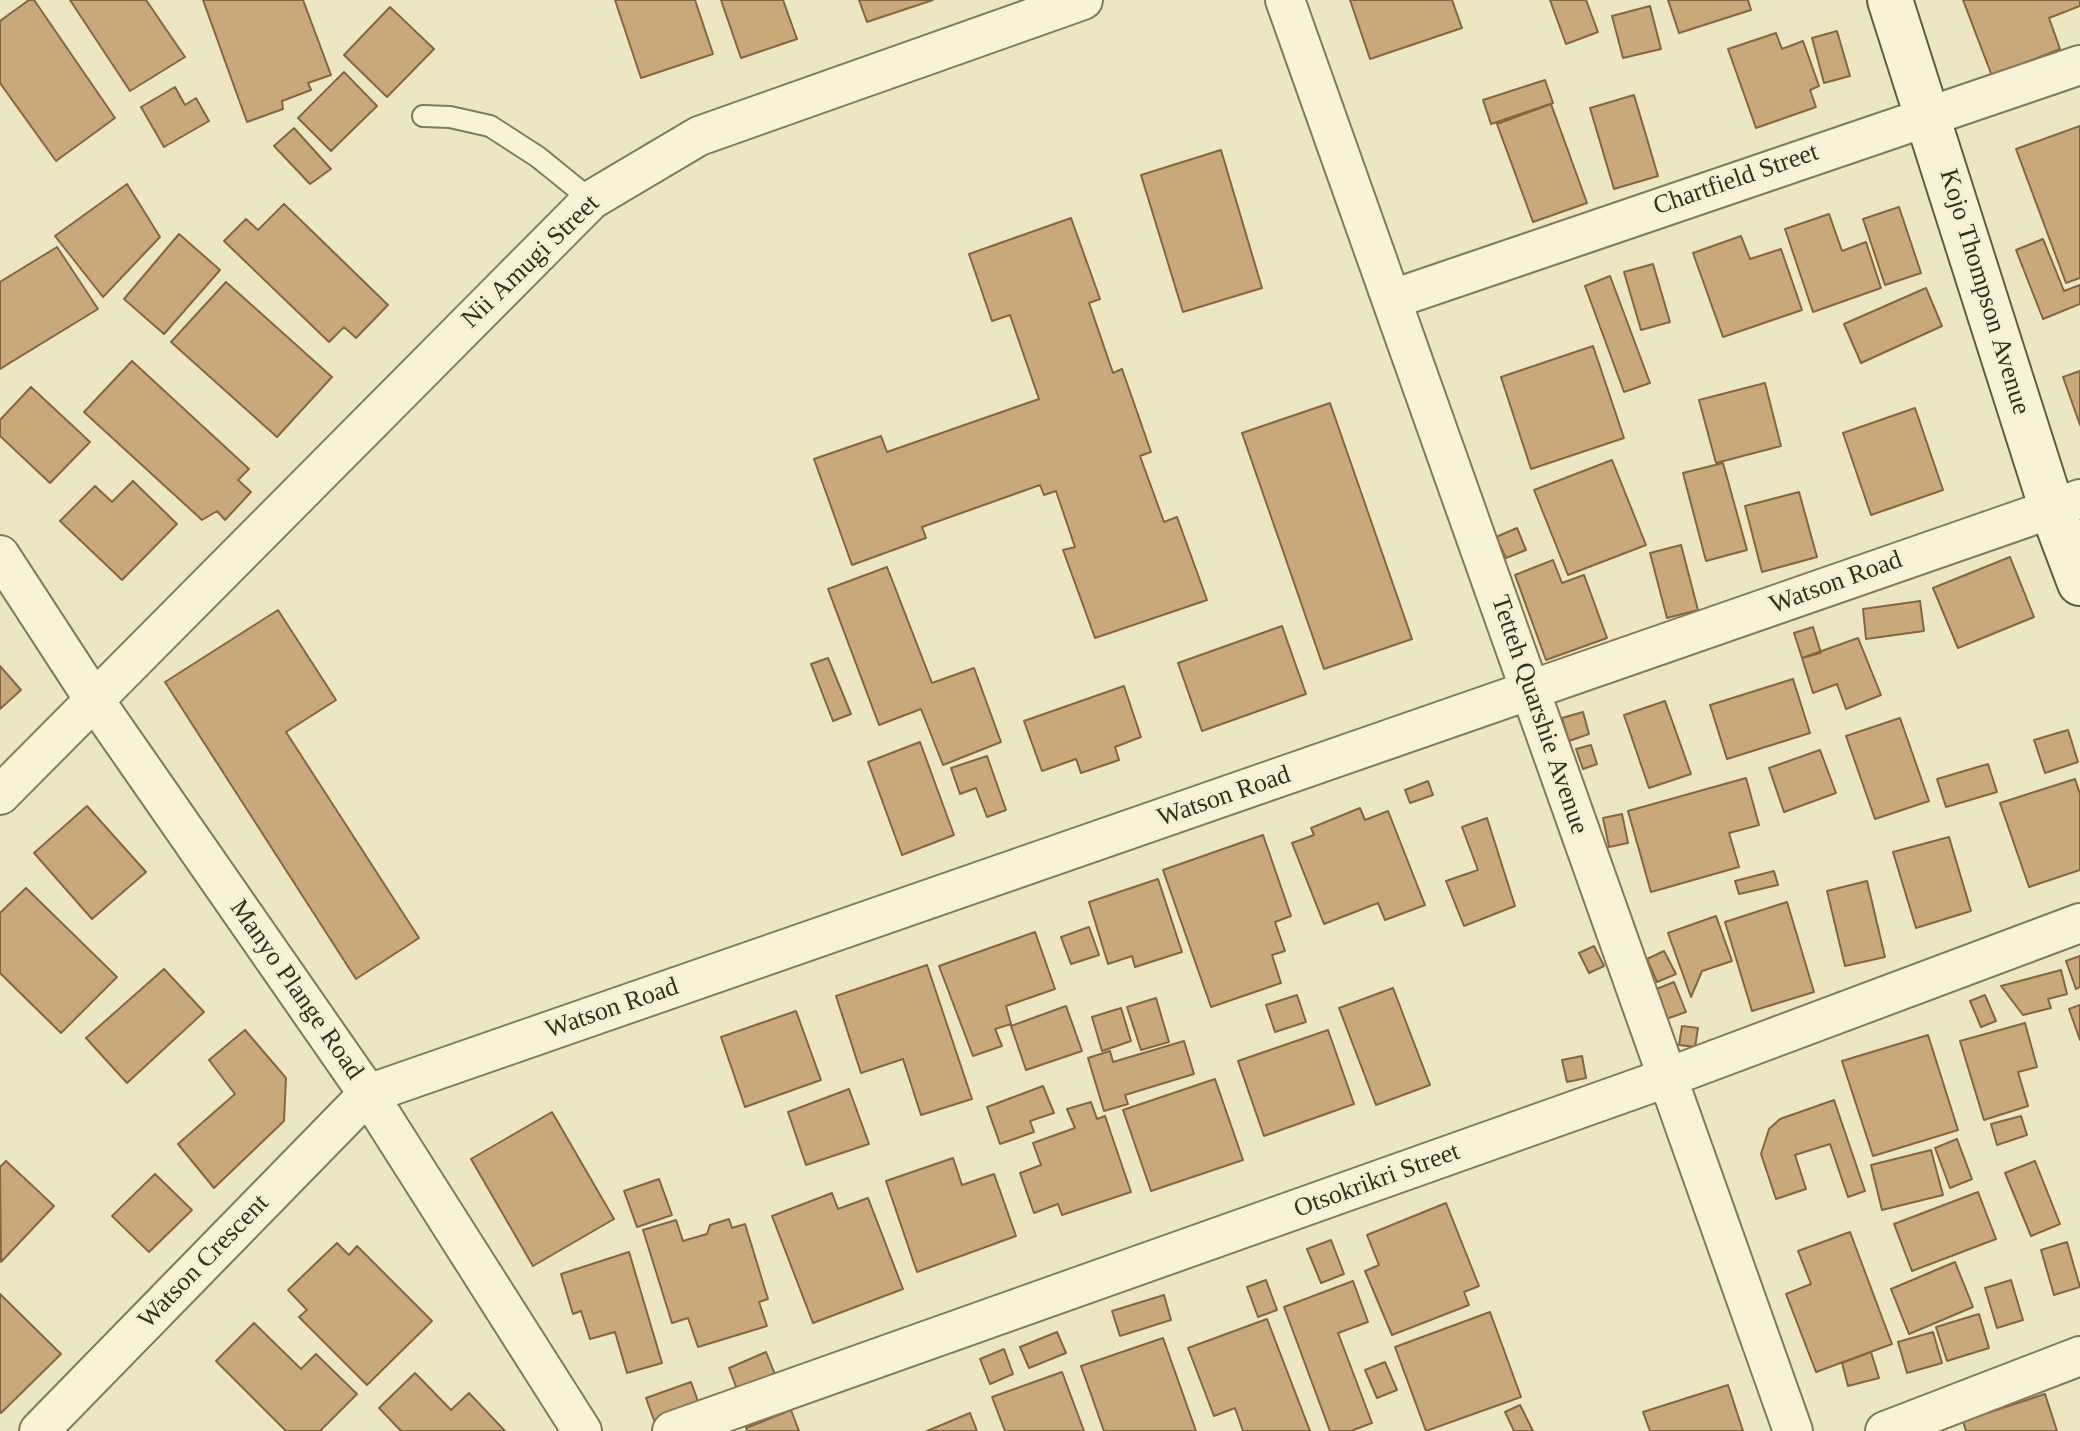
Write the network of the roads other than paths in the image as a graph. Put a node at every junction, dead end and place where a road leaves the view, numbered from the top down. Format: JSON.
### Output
{"nodes":[{"id":1,"x":1083,"y":0,"type":"edge"},
{"id":2,"x":1285,"y":0,"type":"edge"},
{"id":3,"x":1890,"y":0,"type":"edge"},
{"id":4,"x":2080,"y":65,"type":"edge"},
{"id":5,"x":1928,"y":114,"type":"junction"},
{"id":6,"x":423,"y":116,"type":"dead end"},
{"id":7,"x":591,"y":200,"type":"junction"},
{"id":8,"x":1393,"y":299,"type":"junction"},
{"id":9,"x":2066,"y":504,"type":"edge"},
{"id":10,"x":0,"y":555,"type":"edge"},
{"id":11,"x":2080,"y":583,"type":"edge"},
{"id":12,"x":1530,"y":691,"type":"junction"},
{"id":13,"x":93,"y":698,"type":"junction"},
{"id":14,"x":0,"y":795,"type":"edge"},
{"id":15,"x":2080,"y":923,"type":"edge"},
{"id":16,"x":1666,"y":1078,"type":"junction"},
{"id":17,"x":368,"y":1094,"type":"junction"},
{"id":18,"x":2080,"y":1356,"type":"edge"},
{"id":19,"x":39,"y":1431,"type":"edge"},
{"id":20,"x":582,"y":1431,"type":"edge"},
{"id":21,"x":672,"y":1431,"type":"edge"},
{"id":22,"x":1793,"y":1431,"type":"edge"},
{"id":23,"x":1885,"y":1431,"type":"edge"}],
"edges":[{"from":1,"to":7,"type":"street","name":"Nii Amugi Street"},
{"from":2,"to":8,"type":"street","name":"Tetteh Quarshie Avenue"},
{"from":3,"to":5,"type":"main road","name":"Kojo Thompson Avenue"},
{"from":4,"to":5,"type":"street","name":"Chartfield Street"},
{"from":5,"to":8,"type":"street","name":"Chartfield Street"},
{"from":5,"to":9,"type":"main road","name":"Kojo Thompson Avenue"},
{"from":6,"to":7,"type":"lane"},
{"from":7,"to":13,"type":"street","name":"Nii Amugi Street"},
{"from":8,"to":12,"type":"street","name":"Tetteh Quarshie Avenue"},
{"from":9,"to":11,"type":"main road","name":"Kojo Thompson Avenue"},
{"from":9,"to":12,"type":"street","name":"Watson Road"},
{"from":10,"to":13,"type":"street","name":"Manyo Plange Road"},
{"from":12,"to":16,"type":"street","name":"Tetteh Quarshie Avenue"},
{"from":12,"to":17,"type":"street","name":"Watson Road"},
{"from":13,"to":14,"type":"street"},
{"from":13,"to":17,"type":"street","name":"Manyo Plange Road"},
{"from":15,"to":16,"type":"street","name":"Otsokrikri Street"},
{"from":16,"to":21,"type":"street","name":"Otsokrikri Street"},
{"from":16,"to":22,"type":"street","name":"Tetteh Quarshie Avenue"},
{"from":17,"to":19,"type":"street","name":"Watson Crescent"},
{"from":17,"to":20,"type":"street","name":"Manyo Plange Road"},
{"from":18,"to":23,"type":"street"}]}
